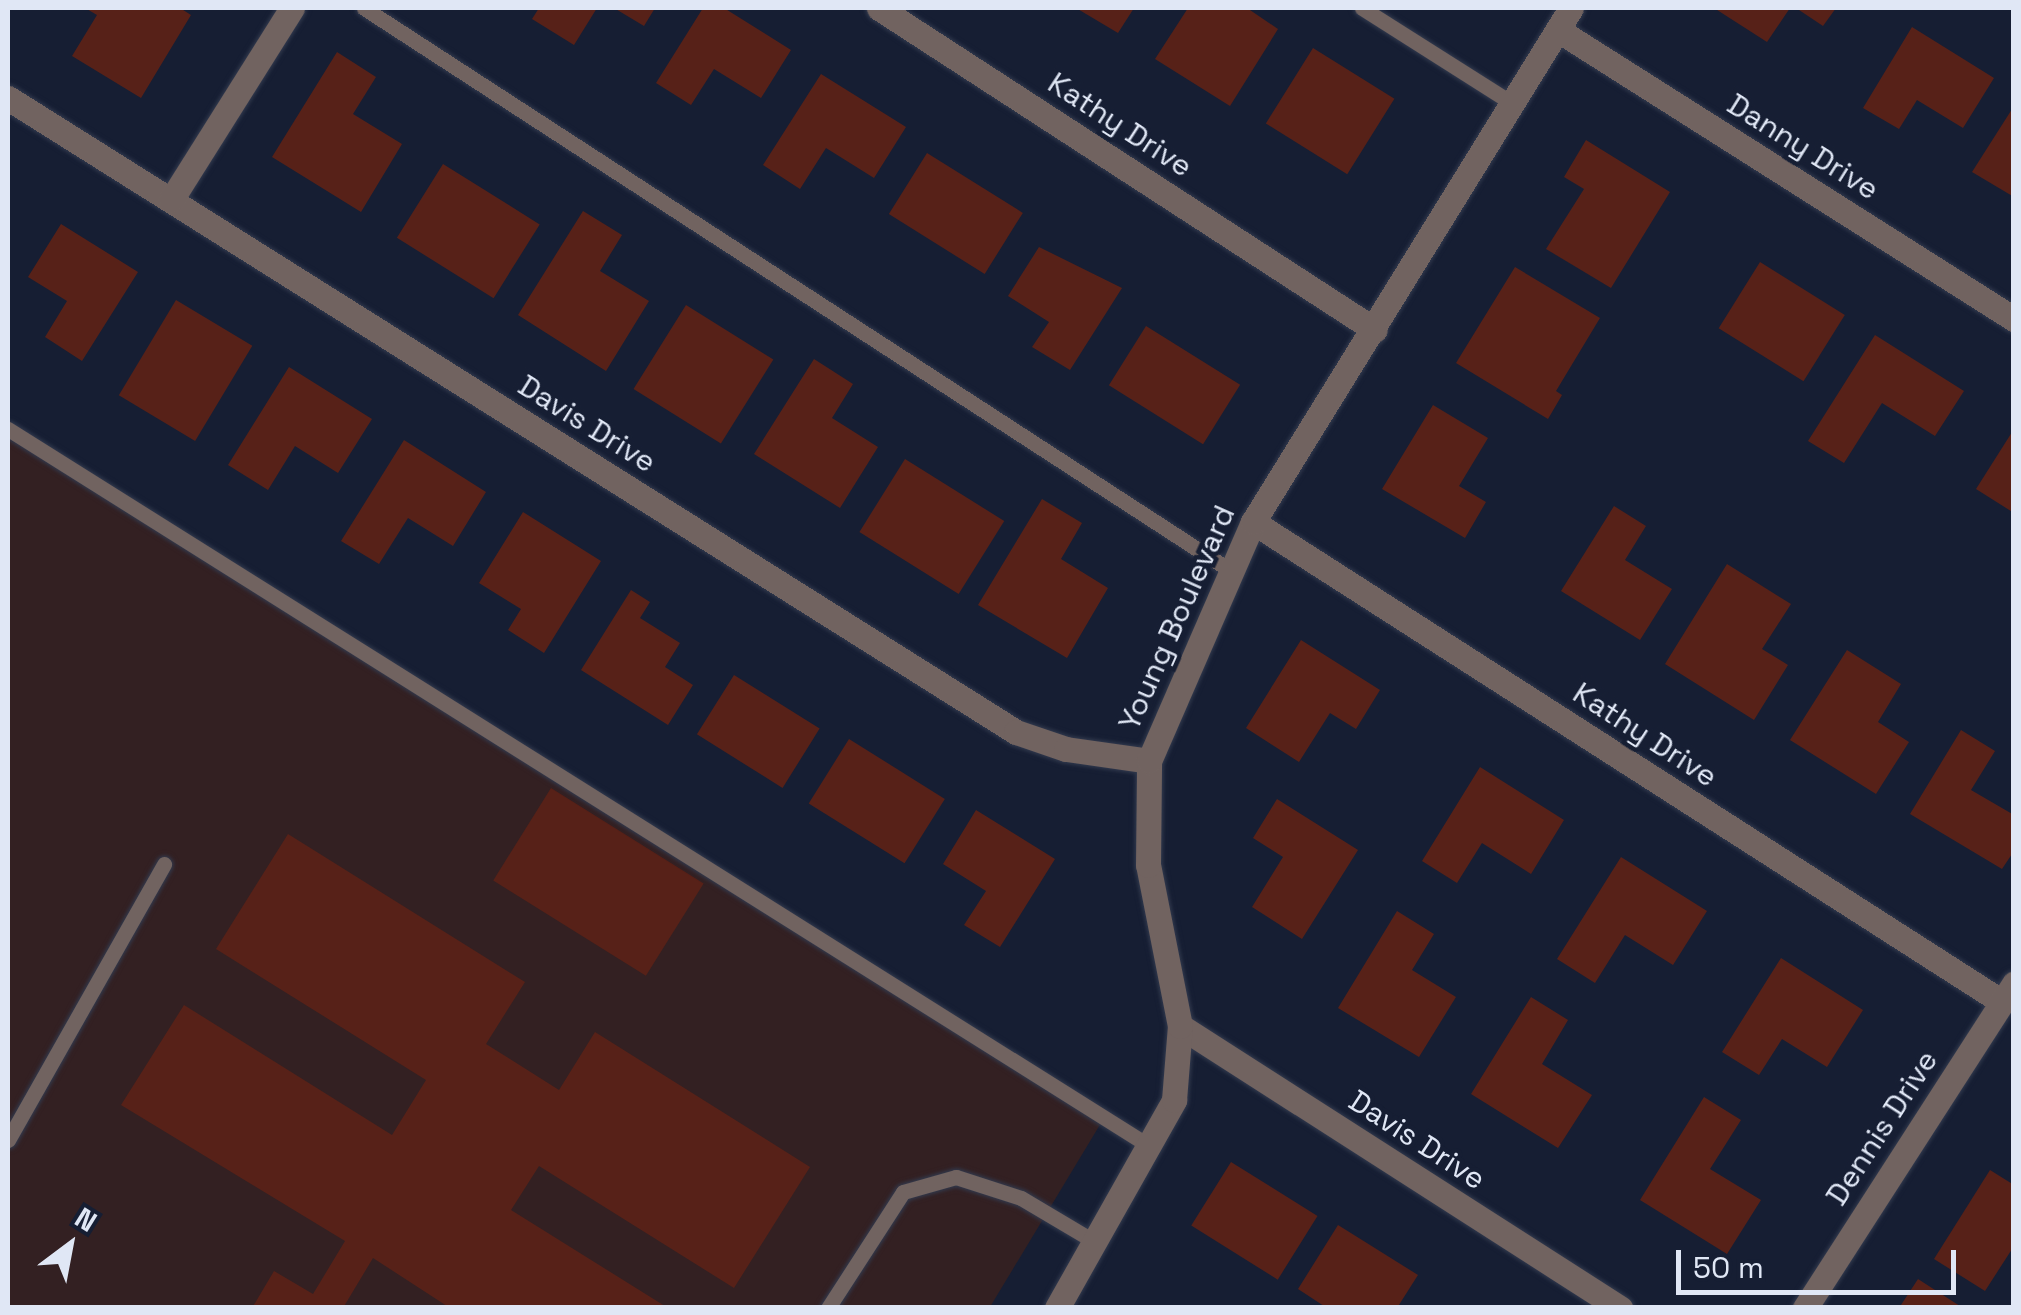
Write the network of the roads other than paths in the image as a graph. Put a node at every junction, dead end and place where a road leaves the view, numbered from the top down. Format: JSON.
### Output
{"nodes":[{"id":1,"x":292,"y":8,"type":"edge"},
{"id":2,"x":364,"y":8,"type":"edge"},
{"id":3,"x":879,"y":8,"type":"edge"},
{"id":4,"x":1362,"y":8,"type":"edge"},
{"id":5,"x":1564,"y":19,"type":"edge"},
{"id":6,"x":8,"y":98,"type":"edge"},
{"id":7,"x":1512,"y":104,"type":"junction"},
{"id":8,"x":171,"y":200,"type":"junction"},
{"id":9,"x":2014,"y":319,"type":"edge"},
{"id":10,"x":1375,"y":330,"type":"junction"},
{"id":11,"x":8,"y":428,"type":"edge"},
{"id":12,"x":1253,"y":522,"type":"junction"},
{"id":13,"x":1231,"y":571,"type":"junction"},
{"id":14,"x":1149,"y":761,"type":"junction"},
{"id":15,"x":164,"y":864,"type":"dead end"},
{"id":16,"x":2008,"y":993,"type":"edge"},
{"id":17,"x":1180,"y":1026,"type":"junction"},
{"id":18,"x":8,"y":1140,"type":"edge"},
{"id":19,"x":1151,"y":1147,"type":"junction"},
{"id":20,"x":1095,"y":1242,"type":"junction"},
{"id":21,"x":828,"y":1308,"type":"edge"},
{"id":22,"x":1057,"y":1308,"type":"edge"},
{"id":23,"x":1620,"y":1308,"type":"edge"},
{"id":24,"x":1805,"y":1308,"type":"edge"}],
"edges":[{"from":1,"to":8,"type":"street"},
{"from":2,"to":13,"type":"lane"},
{"from":3,"to":10,"type":"street","name":"Kathy Drive"},
{"from":4,"to":7,"type":"lane"},
{"from":5,"to":7,"type":"street","name":"Young Boulevard"},
{"from":5,"to":9,"type":"street","name":"Danny Drive"},
{"from":6,"to":8,"type":"street","name":"Davis Drive"},
{"from":7,"to":10,"type":"street","name":"Young Boulevard"},
{"from":8,"to":14,"type":"street","name":"Davis Drive"},
{"from":10,"to":12,"type":"street","name":"Young Boulevard"},
{"from":11,"to":19,"type":"lane"},
{"from":12,"to":13,"type":"street","name":"Young Boulevard"},
{"from":12,"to":16,"type":"street","name":"Kathy Drive"},
{"from":13,"to":14,"type":"street","name":"Young Boulevard"},
{"from":14,"to":17,"type":"street","name":"Young Boulevard"},
{"from":15,"to":18,"type":"lane"},
{"from":16,"to":24,"type":"street","name":"Dennis Drive"},
{"from":17,"to":19,"type":"street","name":"Young Boulevard"},
{"from":17,"to":23,"type":"street","name":"Davis Drive"},
{"from":19,"to":20,"type":"street","name":"Young Boulevard"},
{"from":20,"to":21,"type":"lane"},
{"from":20,"to":22,"type":"street","name":"Young Boulevard"}]}
